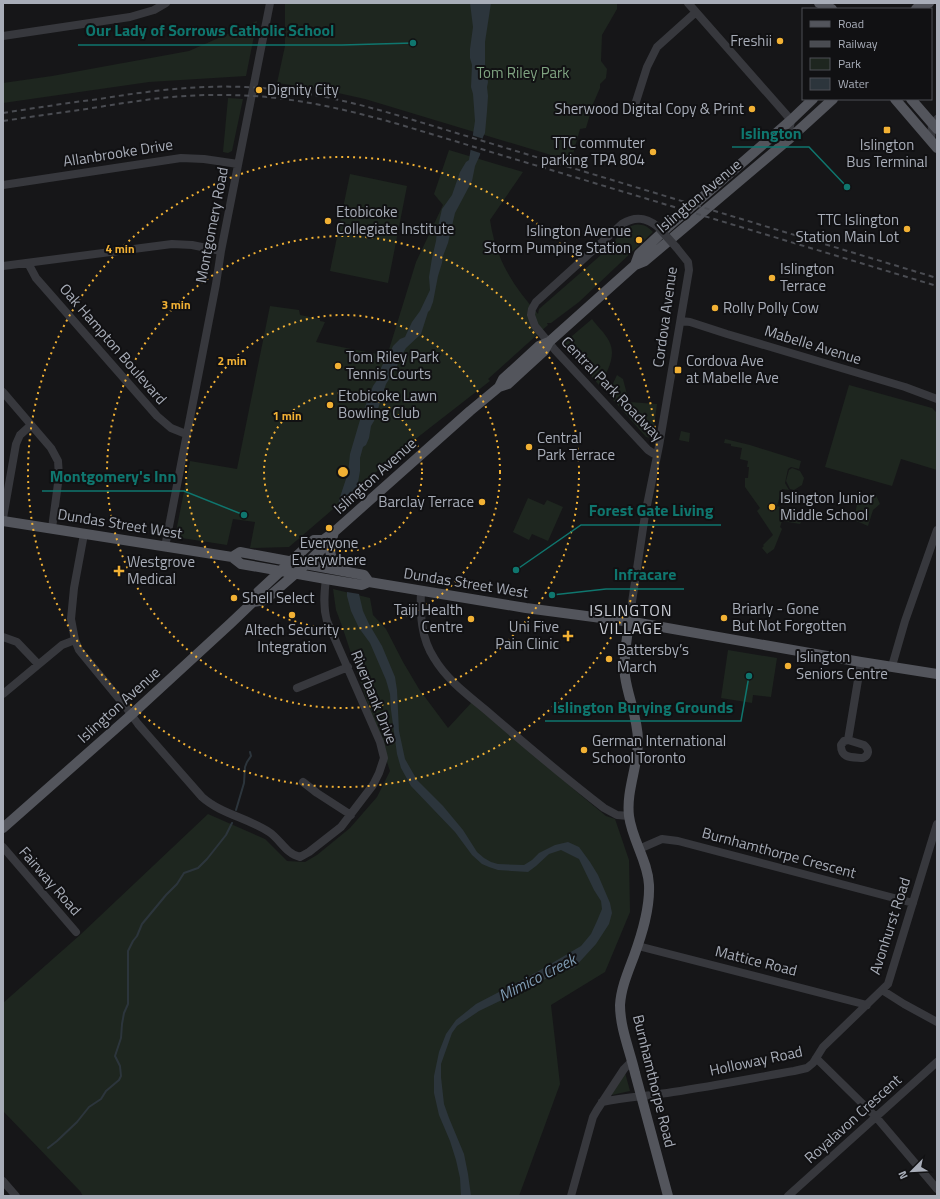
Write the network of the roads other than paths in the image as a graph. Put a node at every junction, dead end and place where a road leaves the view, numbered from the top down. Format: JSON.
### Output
{"nodes":[{"id":1,"x":166,"y":3,"type":"edge"},
{"id":2,"x":270,"y":3,"type":"edge"},
{"id":3,"x":688,"y":3,"type":"edge"},
{"id":4,"x":930,"y":3,"type":"edge"},
{"id":5,"x":917,"y":8,"type":"edge"},
{"id":6,"x":696,"y":12,"type":"junction"},
{"id":7,"x":3,"y":36,"type":"edge"},
{"id":8,"x":812,"y":100,"type":"edge"},
{"id":9,"x":829,"y":100,"type":"edge"},
{"id":10,"x":896,"y":100,"type":"edge"},
{"id":11,"x":912,"y":100,"type":"edge"},
{"id":12,"x":633,"y":111,"type":"dead end"},
{"id":13,"x":791,"y":120,"type":"junction"},
{"id":14,"x":936,"y":124,"type":"edge"},
{"id":15,"x":788,"y":140,"type":"junction"},
{"id":16,"x":934,"y":145,"type":"edge"},
{"id":17,"x":238,"y":164,"type":"junction"},
{"id":18,"x":3,"y":185,"type":"edge"},
{"id":19,"x":221,"y":251,"type":"junction"},
{"id":20,"x":28,"y":264,"type":"junction"},
{"id":21,"x":635,"y":265,"type":"junction"},
{"id":22,"x":3,"y":266,"type":"edge"},
{"id":23,"x":681,"y":320,"type":"junction"},
{"id":24,"x":548,"y":342,"type":"junction"},
{"id":25,"x":3,"y":392,"type":"edge"},
{"id":26,"x":937,"y":399,"type":"edge"},
{"id":27,"x":31,"y":425,"type":"junction"},
{"id":28,"x":186,"y":434,"type":"junction"},
{"id":29,"x":656,"y":455,"type":"junction"},
{"id":30,"x":3,"y":519,"type":"edge"},
{"id":31,"x":52,"y":528,"type":"junction"},
{"id":32,"x":937,"y":530,"type":"edge"},
{"id":33,"x":334,"y":532,"type":"junction"},
{"id":34,"x":84,"y":534,"type":"junction"},
{"id":35,"x":323,"y":540,"type":"junction"},
{"id":36,"x":165,"y":547,"type":"junction"},
{"id":37,"x":232,"y":557,"type":"junction"},
{"id":38,"x":291,"y":562,"type":"junction"},
{"id":39,"x":306,"y":564,"type":"junction"},
{"id":40,"x":256,"y":567,"type":"junction"},
{"id":41,"x":342,"y":570,"type":"junction"},
{"id":42,"x":281,"y":571,"type":"junction"},
{"id":43,"x":295,"y":574,"type":"junction"},
{"id":44,"x":326,"y":579,"type":"junction"},
{"id":45,"x":369,"y":582,"type":"junction"},
{"id":46,"x":421,"y":591,"type":"junction"},
{"id":47,"x":258,"y":592,"type":"junction"},
{"id":48,"x":253,"y":602,"type":"junction"},
{"id":49,"x":629,"y":622,"type":"junction"},
{"id":50,"x":3,"y":637,"type":"edge"},
{"id":51,"x":75,"y":640,"type":"junction"},
{"id":52,"x":861,"y":662,"type":"junction"},
{"id":53,"x":38,"y":664,"type":"junction"},
{"id":54,"x":892,"y":666,"type":"junction"},
{"id":55,"x":348,"y":667,"type":"junction"},
{"id":56,"x":937,"y":674,"type":"edge"},
{"id":57,"x":297,"y":688,"type":"dead end"},
{"id":58,"x":3,"y":694,"type":"edge"},
{"id":59,"x":131,"y":715,"type":"junction"},
{"id":60,"x":848,"y":740,"type":"dead end"},
{"id":61,"x":303,"y":782,"type":"dead end"},
{"id":62,"x":351,"y":815,"type":"junction"},
{"id":63,"x":629,"y":816,"type":"junction"},
{"id":64,"x":937,"y":824,"type":"edge"},
{"id":65,"x":3,"y":828,"type":"edge"},
{"id":66,"x":3,"y":848,"type":"edge"},
{"id":67,"x":639,"y":848,"type":"junction"},
{"id":68,"x":913,"y":902,"type":"junction"},
{"id":69,"x":76,"y":932,"type":"dead end"},
{"id":70,"x":638,"y":946,"type":"junction"},
{"id":71,"x":882,"y":990,"type":"junction"},
{"id":72,"x":867,"y":1005,"type":"junction"},
{"id":73,"x":937,"y":1022,"type":"edge"},
{"id":74,"x":816,"y":1058,"type":"junction"},
{"id":75,"x":632,"y":1061,"type":"junction"},
{"id":76,"x":937,"y":1062,"type":"edge"},
{"id":77,"x":642,"y":1096,"type":"junction"},
{"id":78,"x":602,"y":1102,"type":"junction"},
{"id":79,"x":876,"y":1117,"type":"junction"},
{"id":80,"x":3,"y":1181,"type":"edge"},
{"id":81,"x":937,"y":1189,"type":"edge"},
{"id":82,"x":16,"y":1196,"type":"edge"},
{"id":83,"x":571,"y":1196,"type":"edge"},
{"id":84,"x":668,"y":1196,"type":"edge"},
{"id":85,"x":788,"y":1196,"type":"edge"}],
"edges":[{"from":1,"to":7,"type":"street"},
{"from":2,"to":17,"type":"street","name":"Montgomery Road"},
{"from":3,"to":6,"type":"street"},
{"from":4,"to":5,"type":"main road"},
{"from":6,"to":12,"type":"street"},
{"from":6,"to":13,"type":"street"},
{"from":8,"to":13,"type":"main road","name":"Islington Avenue"},
{"from":9,"to":15,"type":"main road","name":"Islington Avenue"},
{"from":10,"to":16,"type":"main road"},
{"from":11,"to":14,"type":"main road"},
{"from":13,"to":15,"type":"street"},
{"from":13,"to":21,"type":"main road","name":"Islington Avenue"},
{"from":14,"to":16,"type":"street"},
{"from":15,"to":21,"type":"main road","name":"Islington Avenue"},
{"from":17,"to":18,"type":"street","name":"Allanbrooke Drive"},
{"from":17,"to":19,"type":"street","name":"Montgomery Road"},
{"from":19,"to":20,"type":"street"},
{"from":19,"to":28,"type":"street","name":"Montgomery Road"},
{"from":20,"to":22,"type":"street"},
{"from":20,"to":28,"type":"street","name":"Oak Hampton Boulevard"},
{"from":21,"to":24,"type":"main road","name":"Islington Avenue"},
{"from":23,"to":24,"type":"street","name":"Cordova Avenue","bridge":true},
{"from":23,"to":26,"type":"street","name":"Mabelle Avenue"},
{"from":23,"to":29,"type":"street","name":"Cordova Avenue"},
{"from":24,"to":29,"type":"street","name":"Central Park Roadway"},
{"from":24,"to":33,"type":"main road","name":"Islington Avenue"},
{"from":25,"to":27,"type":"street"},
{"from":27,"to":30,"type":"street"},
{"from":27,"to":31,"type":"street"},
{"from":28,"to":36,"type":"street","name":"Montgomery Road"},
{"from":29,"to":49,"type":"street","name":"Cordova Avenue"},
{"from":30,"to":31,"type":"main road","name":"Dundas Street West"},
{"from":31,"to":34,"type":"main road","name":"Dundas Street West"},
{"from":32,"to":54,"type":"street"},
{"from":33,"to":35,"type":"main road","name":"Islington Avenue"},
{"from":33,"to":41,"type":"main road"},
{"from":34,"to":36,"type":"main road","name":"Dundas Street West"},
{"from":34,"to":51,"type":"street","name":"Riverbank Drive"},
{"from":35,"to":38,"type":"main road","name":"Islington Avenue"},
{"from":35,"to":39,"type":"main road","name":"Islington Avenue"},
{"from":36,"to":37,"type":"main road","name":"Dundas Street West"},
{"from":37,"to":38,"type":"main road","name":"Dundas Street West"},
{"from":37,"to":40,"type":"main road","name":"Dundas Street West"},
{"from":38,"to":39,"type":"main road","name":"Dundas Street West"},
{"from":38,"to":42,"type":"main road","name":"Islington Avenue"},
{"from":39,"to":41,"type":"main road","name":"Dundas Street West"},
{"from":39,"to":43,"type":"main road","name":"Islington Avenue"},
{"from":40,"to":42,"type":"main road","name":"Dundas Street West"},
{"from":40,"to":47,"type":"main road"},
{"from":41,"to":45,"type":"main road","name":"Dundas Street West"},
{"from":42,"to":43,"type":"main road","name":"Dundas Street West"},
{"from":42,"to":47,"type":"main road","name":"Islington Avenue"},
{"from":43,"to":44,"type":"main road","name":"Dundas Street West"},
{"from":43,"to":48,"type":"main road","name":"Islington Avenue"},
{"from":44,"to":45,"type":"main road","name":"Dundas Street West"},
{"from":44,"to":55,"type":"street","name":"Riverbank Drive"},
{"from":45,"to":46,"type":"main road","name":"Dundas Street West"},
{"from":46,"to":49,"type":"main road","name":"Dundas Street West"},
{"from":46,"to":63,"type":"street"},
{"from":47,"to":48,"type":"main road","name":"Islington Avenue"},
{"from":48,"to":59,"type":"main road","name":"Islington Avenue"},
{"from":49,"to":52,"type":"main road","name":"Dundas Street West"},
{"from":49,"to":63,"type":"main road","name":"Burnhamthorpe Road"},
{"from":50,"to":53,"type":"street"},
{"from":51,"to":53,"type":"street"},
{"from":51,"to":59,"type":"street","name":"Riverbank Drive"},
{"from":52,"to":54,"type":"main road","name":"Dundas Street West"},
{"from":52,"to":60,"type":"street"},
{"from":53,"to":58,"type":"street"},
{"from":54,"to":56,"type":"main road","name":"Dundas Street West"},
{"from":55,"to":57,"type":"street"},
{"from":55,"to":62,"type":"street","name":"Riverbank Drive"},
{"from":59,"to":62,"type":"street","name":"Riverbank Drive"},
{"from":59,"to":65,"type":"main road","name":"Islington Avenue"},
{"from":61,"to":62,"type":"street"},
{"from":63,"to":67,"type":"main road","name":"Burnhamthorpe Road"},
{"from":64,"to":68,"type":"street","name":"Avonhurst Road"},
{"from":66,"to":69,"type":"street","name":"Fairway Road"},
{"from":67,"to":68,"type":"street","name":"Burnhamthorpe Crescent"},
{"from":67,"to":70,"type":"main road","name":"Burnhamthorpe Road"},
{"from":68,"to":71,"type":"street","name":"Avonhurst Road"},
{"from":70,"to":72,"type":"street","name":"Mattice Road"},
{"from":70,"to":75,"type":"main road","name":"Burnhamthorpe Road"},
{"from":71,"to":72,"type":"street","name":"Avonhurst Road"},
{"from":71,"to":73,"type":"street"},
{"from":72,"to":74,"type":"street","name":"Avonhurst Road"},
{"from":74,"to":77,"type":"street","name":"Holloway Road"},
{"from":74,"to":79,"type":"street","name":"Holloway Road"},
{"from":75,"to":77,"type":"main road","name":"Burnhamthorpe Road"},
{"from":75,"to":78,"type":"street"},
{"from":76,"to":79,"type":"street","name":"Royalavon Crescent"},
{"from":77,"to":78,"type":"street","name":"Holloway Road"},
{"from":77,"to":84,"type":"main road","name":"Burnhamthorpe Road"},
{"from":78,"to":83,"type":"street"},
{"from":79,"to":81,"type":"street","name":"Holloway Road"},
{"from":79,"to":85,"type":"street","name":"Royalavon Crescent"},
{"from":80,"to":82,"type":"street"}]}
